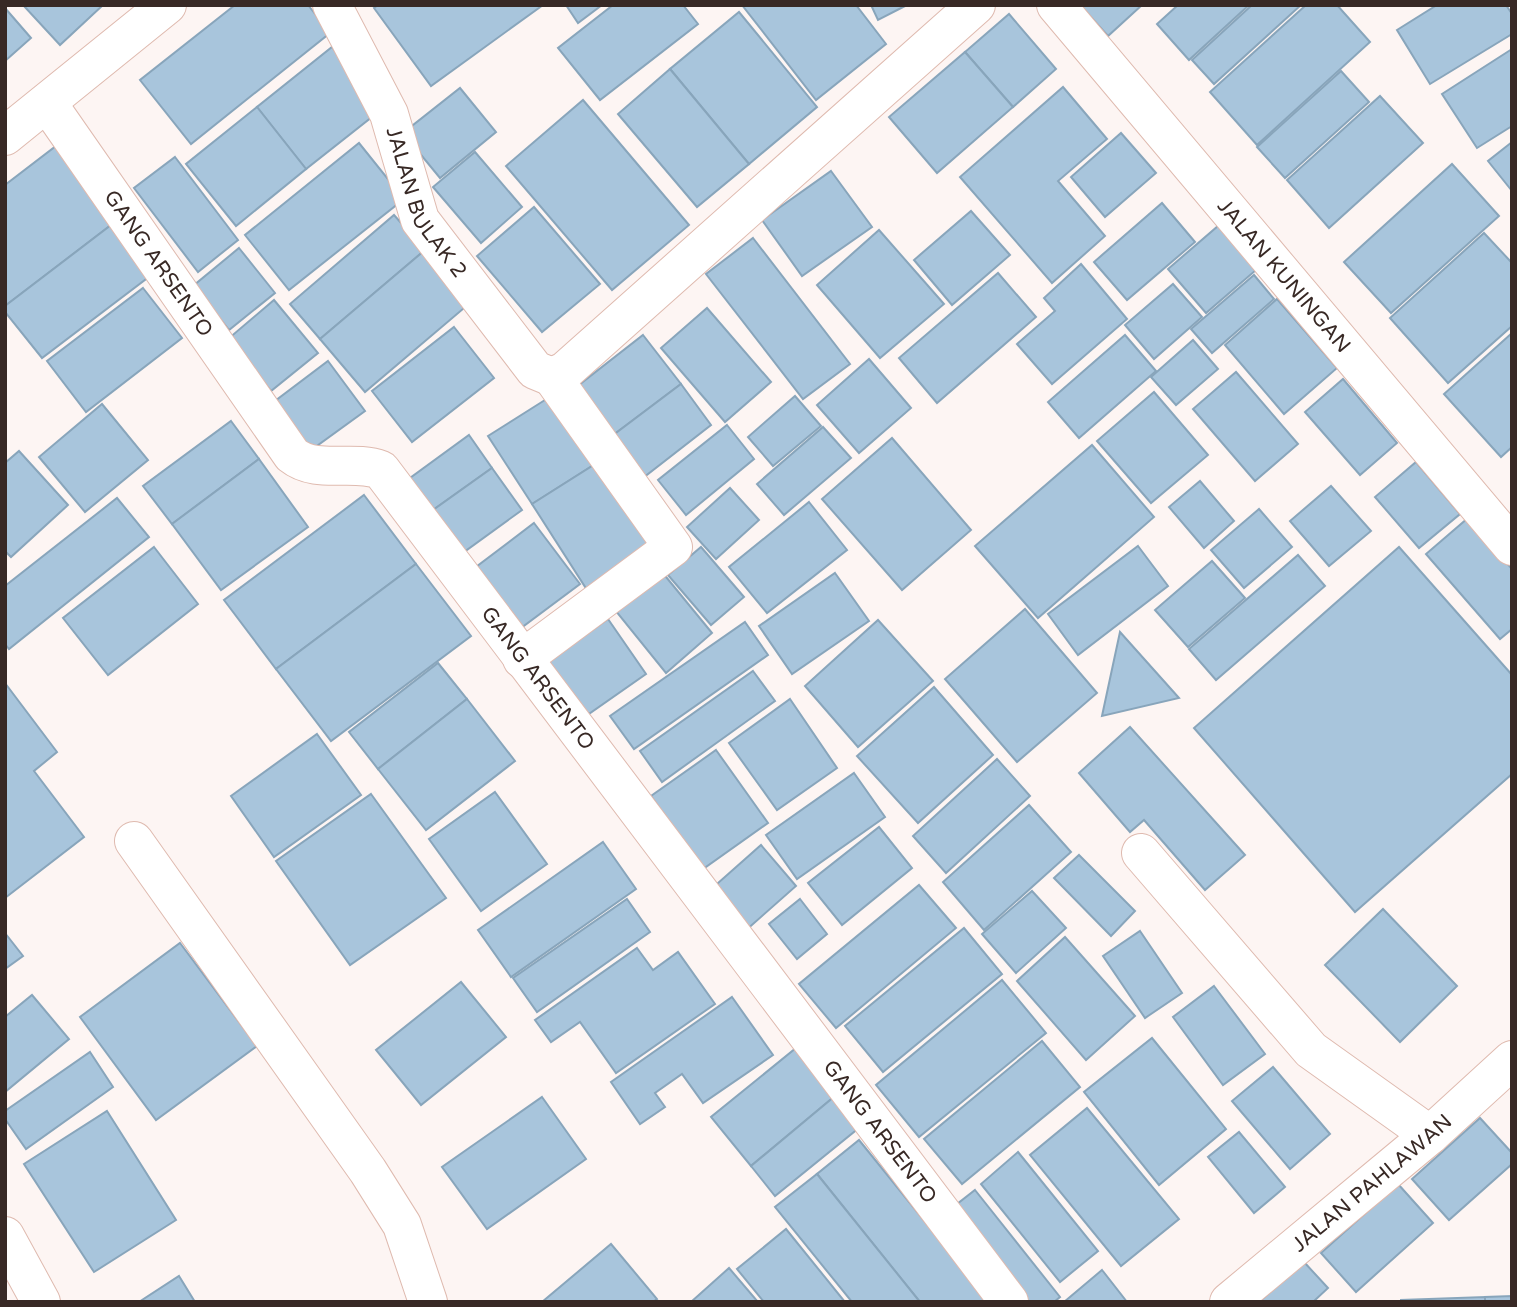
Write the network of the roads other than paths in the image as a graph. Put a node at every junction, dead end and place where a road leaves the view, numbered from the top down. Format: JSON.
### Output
{"nodes":[{"id":1,"x":167,"y":5,"type":"edge"},
{"id":2,"x":332,"y":5,"type":"edge"},
{"id":3,"x":976,"y":5,"type":"edge"},
{"id":4,"x":1056,"y":5,"type":"edge"},
{"id":5,"x":48,"y":104,"type":"junction"},
{"id":6,"x":5,"y":136,"type":"edge"},
{"id":7,"x":552,"y":377,"type":"junction"},
{"id":8,"x":1512,"y":546,"type":"edge"},
{"id":9,"x":522,"y":659,"type":"junction"},
{"id":10,"x":134,"y":841,"type":"dead end"},
{"id":11,"x":1141,"y":853,"type":"dead end"},
{"id":12,"x":1512,"y":1060,"type":"edge"},
{"id":13,"x":1430,"y":1135,"type":"junction"},
{"id":14,"x":5,"y":1236,"type":"edge"},
{"id":15,"x":41,"y":1302,"type":"edge"},
{"id":16,"x":428,"y":1302,"type":"edge"},
{"id":17,"x":1009,"y":1302,"type":"edge"},
{"id":18,"x":1229,"y":1302,"type":"edge"}],
"edges":[{"from":1,"to":5,"type":"street"},
{"from":2,"to":7,"type":"street","name":"JALAN BULAK 2"},
{"from":3,"to":7,"type":"street"},
{"from":4,"to":8,"type":"street","name":"JALAN KUNINGAN"},
{"from":5,"to":6,"type":"street"},
{"from":5,"to":9,"type":"street","name":"GANG ARSENTO"},
{"from":7,"to":9,"type":"street","name":"JALAN BULAK 2"},
{"from":9,"to":17,"type":"street","name":"GANG ARSENTO"},
{"from":10,"to":16,"type":"street"},
{"from":11,"to":13,"type":"street"},
{"from":12,"to":13,"type":"street","name":"JALAN PAHLAWAN"},
{"from":13,"to":18,"type":"street","name":"JALAN PAHLAWAN"},
{"from":14,"to":15,"type":"street"}]}
